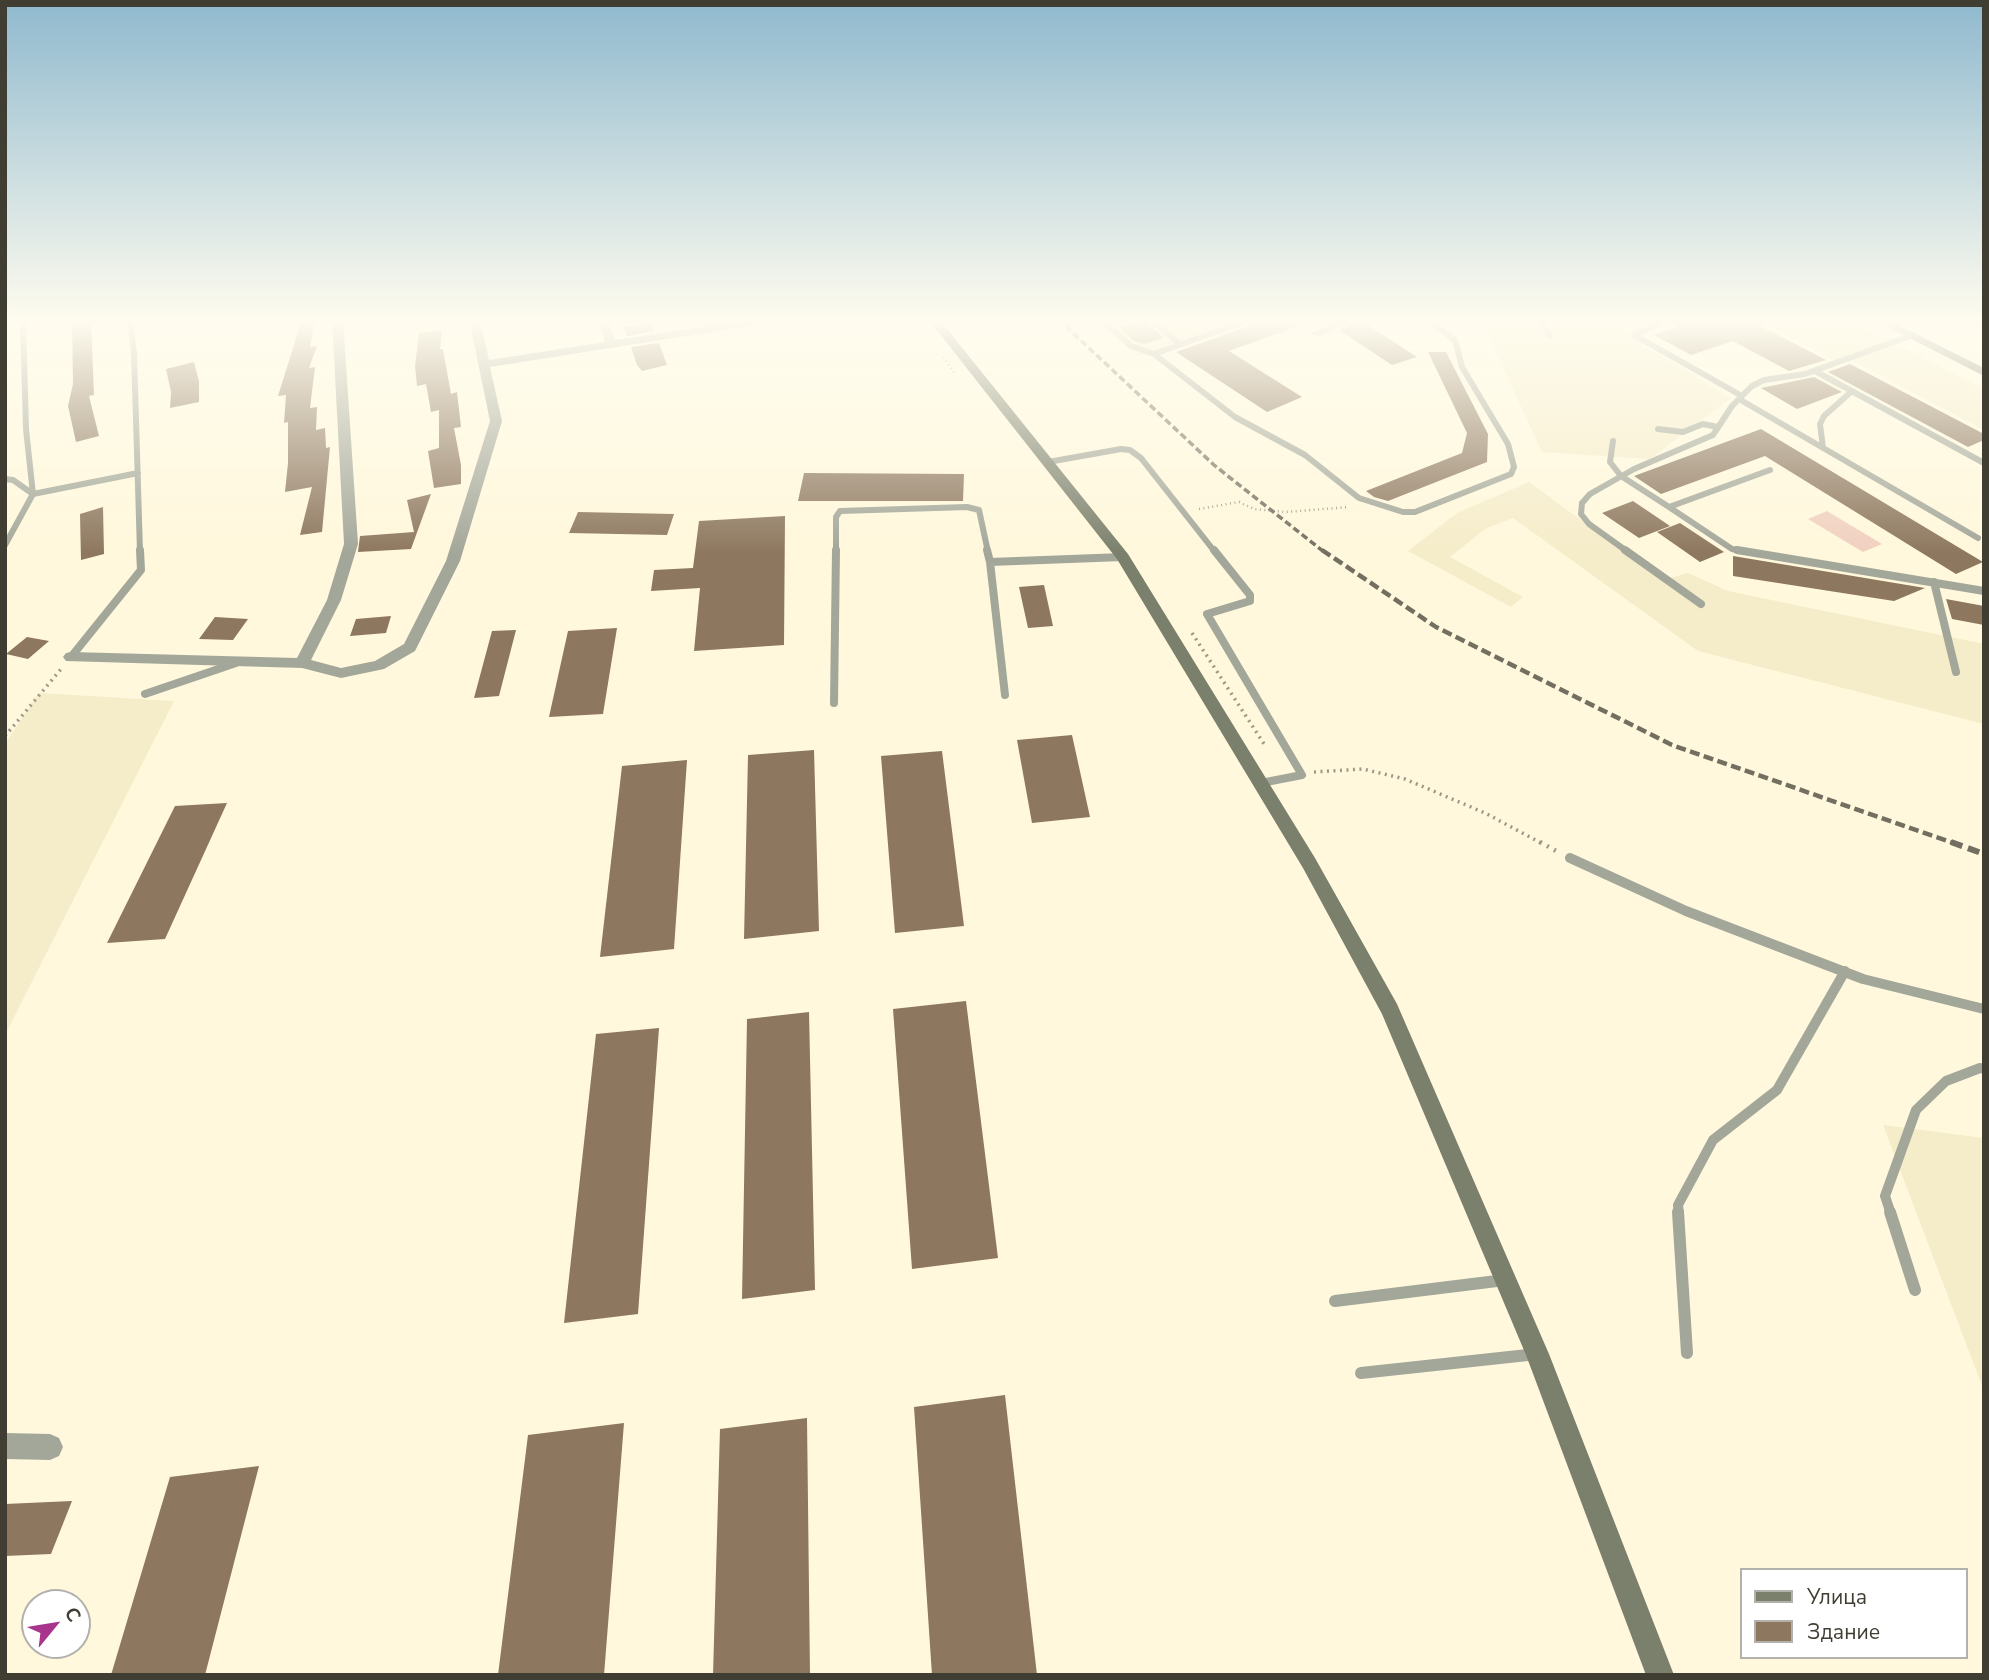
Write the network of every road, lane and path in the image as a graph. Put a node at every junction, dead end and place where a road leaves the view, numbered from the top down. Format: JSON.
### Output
{"nodes":[{"id":1,"x":25,"y":397,"type":"edge"},
{"id":2,"x":134,"y":397,"type":"edge"},
{"id":3,"x":342,"y":397,"type":"edge"},
{"id":4,"x":491,"y":397,"type":"edge"},
{"id":5,"x":996,"y":397,"type":"edge"},
{"id":6,"x":1211,"y":397,"type":"edge"},
{"id":7,"x":1480,"y":397,"type":"edge"},
{"id":8,"x":1741,"y":397,"type":"joint"},
{"id":9,"x":1845,"y":397,"type":"edge"},
{"id":10,"x":1864,"y":397,"type":"edge"},
{"id":11,"x":1718,"y":427,"type":"junction"},
{"id":12,"x":1658,"y":429,"type":"dead end"},
{"id":13,"x":1613,"y":441,"type":"dead end"},
{"id":14,"x":1823,"y":448,"type":"junction"},
{"id":15,"x":1048,"y":462,"type":"junction"},
{"id":16,"x":1984,"y":463,"type":"edge"},
{"id":17,"x":1770,"y":470,"type":"dead end"},
{"id":18,"x":138,"y":473,"type":"junction"},
{"id":19,"x":1621,"y":476,"type":"junction"},
{"id":20,"x":5,"y":479,"type":"edge"},
{"id":21,"x":33,"y":494,"type":"junction"},
{"id":22,"x":1370,"y":502,"type":"junction"},
{"id":23,"x":1669,"y":507,"type":"junction"},
{"id":24,"x":1183,"y":511,"type":"junction"},
{"id":25,"x":1978,"y":538,"type":"dead end"},
{"id":26,"x":5,"y":545,"type":"edge"},
{"id":27,"x":1123,"y":557,"type":"junction"},
{"id":28,"x":990,"y":562,"type":"junction"},
{"id":29,"x":1934,"y":582,"type":"junction"},
{"id":30,"x":1984,"y":591,"type":"edge"},
{"id":31,"x":1701,"y":604,"type":"dead end"},
{"id":32,"x":71,"y":657,"type":"junction"},
{"id":33,"x":240,"y":662,"type":"junction"},
{"id":34,"x":302,"y":663,"type":"junction"},
{"id":35,"x":1956,"y":671,"type":"dead end"},
{"id":36,"x":145,"y":694,"type":"dead end"},
{"id":37,"x":1005,"y":695,"type":"dead end"},
{"id":38,"x":834,"y":703,"type":"dead end"},
{"id":39,"x":5,"y":736,"type":"edge"},
{"id":40,"x":1302,"y":775,"type":"junction"},
{"id":41,"x":1261,"y":783,"type":"junction"},
{"id":42,"x":1570,"y":858,"type":"joint"},
{"id":43,"x":1844,"y":971,"type":"junction"},
{"id":44,"x":1984,"y":1009,"type":"edge"},
{"id":45,"x":1984,"y":1069,"type":"edge"},
{"id":46,"x":1505,"y":1280,"type":"junction"},
{"id":47,"x":1915,"y":1290,"type":"dead end"},
{"id":48,"x":1335,"y":1301,"type":"dead end"},
{"id":49,"x":1687,"y":1353,"type":"dead end"},
{"id":50,"x":1537,"y":1354,"type":"junction"},
{"id":51,"x":1361,"y":1373,"type":"dead end"},
{"id":52,"x":5,"y":1446,"type":"edge"},
{"id":53,"x":50,"y":1447,"type":"dead end"},
{"id":54,"x":1660,"y":1675,"type":"edge"}],
"edges":[{"from":1,"to":21,"type":"lane"},
{"from":2,"to":18,"type":"lane"},
{"from":3,"to":34,"type":"street"},
{"from":4,"to":34,"type":"street"},
{"from":5,"to":15,"type":"street"},
{"from":6,"to":22,"type":"lane"},
{"from":7,"to":22,"type":"lane"},
{"from":8,"to":11,"type":"lane"},
{"from":8,"to":14,"type":"lane"},
{"from":9,"to":14,"type":"lane"},
{"from":10,"to":16,"type":"lane"},
{"from":11,"to":12,"type":"lane"},
{"from":11,"to":19,"type":"lane"},
{"from":13,"to":19,"type":"lane"},
{"from":14,"to":25,"type":"lane"},
{"from":15,"to":24,"type":"lane"},
{"from":15,"to":27,"type":"street"},
{"from":17,"to":23,"type":"lane"},
{"from":18,"to":21,"type":"lane"},
{"from":18,"to":32,"type":"lane"},
{"from":19,"to":23,"type":"lane"},
{"from":19,"to":31,"type":"lane"},
{"from":20,"to":21,"type":"lane"},
{"from":21,"to":26,"type":"lane"},
{"from":22,"to":24,"type":"path"},
{"from":23,"to":29,"type":"lane"},
{"from":24,"to":40,"type":"lane"},
{"from":27,"to":28,"type":"lane"},
{"from":27,"to":41,"type":"street"},
{"from":28,"to":37,"type":"lane"},
{"from":28,"to":38,"type":"lane"},
{"from":29,"to":30,"type":"lane"},
{"from":29,"to":35,"type":"lane"},
{"from":32,"to":33,"type":"street"},
{"from":32,"to":39,"type":"path"},
{"from":33,"to":34,"type":"street"},
{"from":33,"to":36,"type":"lane"},
{"from":40,"to":41,"type":"lane"},
{"from":40,"to":42,"type":"path"},
{"from":41,"to":46,"type":"street"},
{"from":42,"to":43,"type":"lane"},
{"from":43,"to":44,"type":"lane"},
{"from":43,"to":49,"type":"lane"},
{"from":45,"to":47,"type":"lane"},
{"from":46,"to":48,"type":"lane"},
{"from":46,"to":50,"type":"street"},
{"from":50,"to":51,"type":"lane"},
{"from":50,"to":54,"type":"street"},
{"from":52,"to":53,"type":"street"}]}
